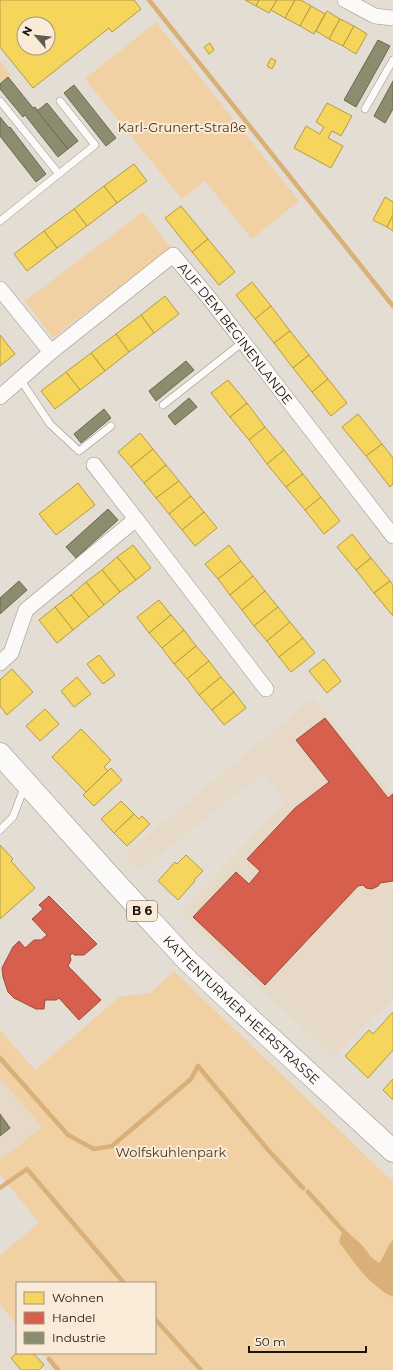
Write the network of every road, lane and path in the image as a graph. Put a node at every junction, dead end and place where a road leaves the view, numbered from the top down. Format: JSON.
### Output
{"nodes":[{"id":1,"x":345,"y":0,"type":"edge"},
{"id":2,"x":393,"y":18,"type":"edge"},
{"id":3,"x":393,"y":60,"type":"edge"},
{"id":4,"x":0,"y":101,"type":"edge"},
{"id":5,"x":60,"y":101,"type":"dead end"},
{"id":6,"x":365,"y":109,"type":"dead end"},
{"id":7,"x":59,"y":174,"type":"junction"},
{"id":8,"x":0,"y":221,"type":"edge"},
{"id":9,"x":0,"y":289,"type":"edge"},
{"id":10,"x":243,"y":342,"type":"junction"},
{"id":11,"x":51,"y":352,"type":"junction"},
{"id":12,"x":20,"y":379,"type":"junction"},
{"id":13,"x":0,"y":396,"type":"edge"},
{"id":14,"x":163,"y":405,"type":"dead end"},
{"id":15,"x":111,"y":426,"type":"dead end"},
{"id":16,"x":94,"y":465,"type":"dead end"},
{"id":17,"x":136,"y":519,"type":"junction"},
{"id":18,"x":393,"y":536,"type":"edge"},
{"id":19,"x":0,"y":663,"type":"edge"},
{"id":20,"x":266,"y":689,"type":"dead end"},
{"id":21,"x":0,"y":754,"type":"edge"},
{"id":22,"x":26,"y":784,"type":"junction"},
{"id":23,"x":0,"y":830,"type":"edge"},
{"id":24,"x":393,"y":1151,"type":"edge"}],
"edges":[{"from":1,"to":2,"type":"street"},
{"from":3,"to":6,"type":"lane"},
{"from":4,"to":7,"type":"lane"},
{"from":5,"to":7,"type":"lane"},
{"from":7,"to":8,"type":"lane"},
{"from":9,"to":11,"type":"street"},
{"from":10,"to":11,"type":"street","name":"AUF DEM BEGINENLANDE"},
{"from":10,"to":14,"type":"lane"},
{"from":10,"to":18,"type":"street","name":"AUF DEM BEGINENLANDE"},
{"from":11,"to":12,"type":"street","name":"AUF DEM BEGINENLANDE"},
{"from":12,"to":13,"type":"street","name":"AUF DEM BEGINENLANDE"},
{"from":12,"to":15,"type":"lane"},
{"from":16,"to":17,"type":"street"},
{"from":17,"to":19,"type":"street"},
{"from":17,"to":20,"type":"street"},
{"from":21,"to":22,"type":"main road","name":"KATTENTURMER HEERSTRASSE","number":"B 6"},
{"from":22,"to":23,"type":"lane"},
{"from":22,"to":24,"type":"main road","name":"KATTENTURMER HEERSTRASSE","number":"B 6"}]}
